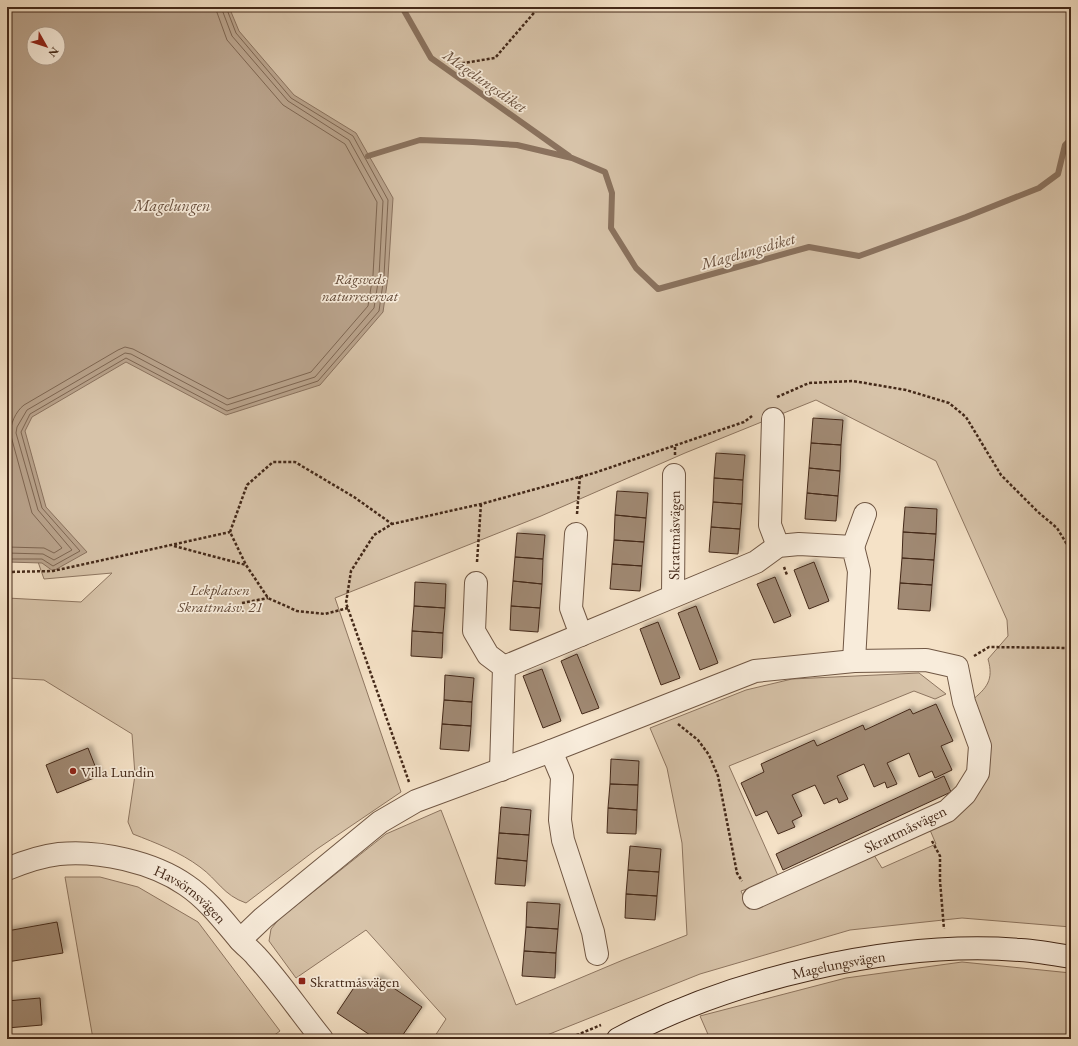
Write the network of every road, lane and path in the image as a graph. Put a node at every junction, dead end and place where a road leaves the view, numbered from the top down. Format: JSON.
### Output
{"nodes":[{"id":1,"x":539,"y":7,"type":"edge"},
{"id":2,"x":457,"y":64,"type":"dead end"},
{"id":3,"x":767,"y":410,"type":"junction"},
{"id":4,"x":674,"y":475,"type":"dead end"},
{"id":5,"x":580,"y":476,"type":"junction"},
{"id":6,"x":481,"y":504,"type":"junction"},
{"id":7,"x":864,"y":514,"type":"dead end"},
{"id":8,"x":392,"y":524,"type":"junction"},
{"id":9,"x":230,"y":532,"type":"junction"},
{"id":10,"x":576,"y":534,"type":"joint"},
{"id":11,"x":173,"y":546,"type":"junction"},
{"id":12,"x":778,"y":546,"type":"junction"},
{"id":13,"x":853,"y":547,"type":"junction"},
{"id":14,"x":1071,"y":551,"type":"edge"},
{"id":15,"x":246,"y":565,"type":"junction"},
{"id":16,"x":7,"y":572,"type":"edge"},
{"id":17,"x":476,"y":583,"type":"joint"},
{"id":18,"x":673,"y":596,"type":"junction"},
{"id":19,"x":268,"y":598,"type":"junction"},
{"id":20,"x":242,"y":603,"type":"dead end"},
{"id":21,"x":348,"y":608,"type":"junction"},
{"id":22,"x":580,"y":635,"type":"junction"},
{"id":23,"x":1071,"y":648,"type":"edge"},
{"id":24,"x":854,"y":661,"type":"junction"},
{"id":25,"x":957,"y":666,"type":"junction"},
{"id":26,"x":504,"y":667,"type":"junction"},
{"id":27,"x":659,"y":708,"type":"junction"},
{"id":28,"x":551,"y":751,"type":"junction"},
{"id":29,"x":501,"y":770,"type":"junction"},
{"id":30,"x":416,"y":801,"type":"junction"},
{"id":31,"x":923,"y":822,"type":"junction"},
{"id":32,"x":7,"y":869,"type":"edge"},
{"id":33,"x":754,"y":898,"type":"joint"},
{"id":34,"x":945,"y":930,"type":"dead end"},
{"id":35,"x":240,"y":940,"type":"junction"},
{"id":36,"x":597,"y":954,"type":"dead end"},
{"id":37,"x":1071,"y":957,"type":"edge"},
{"id":38,"x":322,"y":1039,"type":"edge"},
{"id":39,"x":618,"y":1039,"type":"edge"}],
"edges":[{"from":1,"to":2,"type":"path"},
{"from":3,"to":5,"type":"path"},
{"from":3,"to":12,"type":"street"},
{"from":3,"to":14,"type":"path"},
{"from":4,"to":18,"type":"street","name":"Skrattmåsvägen"},
{"from":5,"to":6,"type":"path"},
{"from":5,"to":10,"type":"path"},
{"from":6,"to":8,"type":"path"},
{"from":6,"to":17,"type":"path"},
{"from":7,"to":13,"type":"street"},
{"from":8,"to":9,"type":"path"},
{"from":8,"to":21,"type":"path"},
{"from":9,"to":11,"type":"path"},
{"from":9,"to":15,"type":"path"},
{"from":10,"to":22,"type":"street"},
{"from":11,"to":15,"type":"path"},
{"from":11,"to":16,"type":"path"},
{"from":12,"to":13,"type":"street"},
{"from":12,"to":18,"type":"street","name":"Skrattmåsvägen"},
{"from":13,"to":24,"type":"street"},
{"from":15,"to":19,"type":"path"},
{"from":17,"to":26,"type":"street"},
{"from":18,"to":22,"type":"street","name":"Skrattmåsvägen"},
{"from":19,"to":20,"type":"path"},
{"from":19,"to":21,"type":"path"},
{"from":21,"to":30,"type":"path"},
{"from":22,"to":26,"type":"street","name":"Skrattmåsvägen"},
{"from":23,"to":25,"type":"path"},
{"from":24,"to":25,"type":"street"},
{"from":24,"to":27,"type":"street"},
{"from":25,"to":31,"type":"street","name":"Skrattmåsvägen"},
{"from":26,"to":29,"type":"street"},
{"from":27,"to":28,"type":"street"},
{"from":27,"to":33,"type":"path"},
{"from":28,"to":29,"type":"street"},
{"from":28,"to":36,"type":"street"},
{"from":29,"to":30,"type":"street"},
{"from":30,"to":35,"type":"street"},
{"from":31,"to":33,"type":"street","name":"Skrattmåsvägen"},
{"from":31,"to":34,"type":"path"},
{"from":32,"to":35,"type":"street","name":"Havsörnsvägen"},
{"from":35,"to":38,"type":"street","name":"Havsörnsvägen"},
{"from":37,"to":39,"type":"street","name":"Magelungsvägen"}]}
